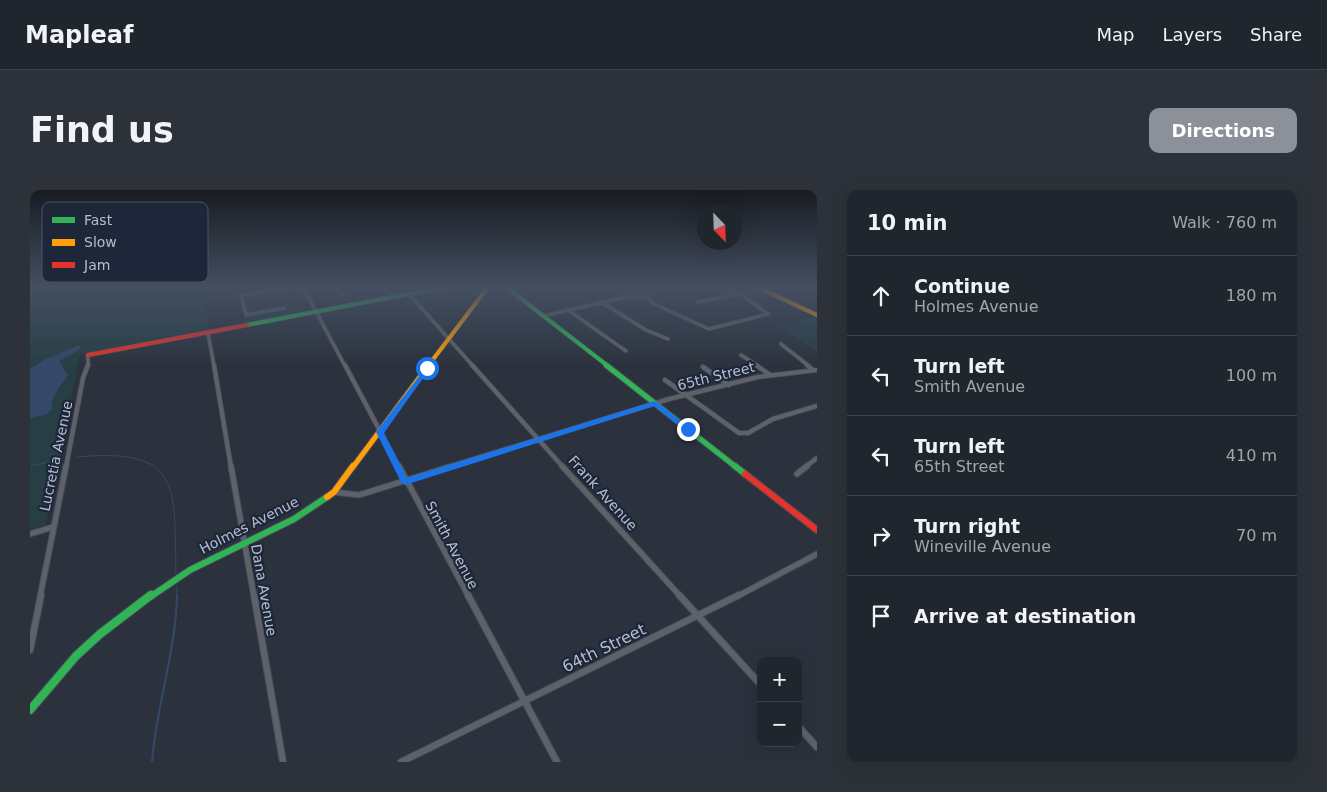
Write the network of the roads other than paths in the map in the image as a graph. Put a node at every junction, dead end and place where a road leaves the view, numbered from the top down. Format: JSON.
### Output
{"nodes":[{"id":1,"x":306,"y":314,"type":"edge"},
{"id":2,"x":316,"y":314,"type":"edge"},
{"id":3,"x":426,"y":314,"type":"edge"},
{"id":4,"x":467,"y":314,"type":"edge"},
{"id":5,"x":540,"y":314,"type":"edge"},
{"id":6,"x":553,"y":314,"type":"edge"},
{"id":7,"x":573,"y":314,"type":"edge"},
{"id":8,"x":620,"y":314,"type":"edge"},
{"id":9,"x":673,"y":314,"type":"edge"},
{"id":10,"x":768,"y":314,"type":"edge"},
{"id":11,"x":543,"y":316,"type":"junction"},
{"id":12,"x":208,"y":332,"type":"junction"},
{"id":13,"x":448,"y":339,"type":"junction"},
{"id":14,"x":668,"y":339,"type":"dead end"},
{"id":15,"x":781,"y":344,"type":"dead end"},
{"id":16,"x":626,"y":351,"type":"dead end"},
{"id":17,"x":88,"y":355,"type":"joint"},
{"id":18,"x":741,"y":355,"type":"dead end"},
{"id":19,"x":703,"y":367,"type":"dead end"},
{"id":20,"x":815,"y":370,"type":"edge"},
{"id":21,"x":770,"y":375,"type":"junction"},
{"id":22,"x":665,"y":380,"type":"dead end"},
{"id":23,"x":729,"y":385,"type":"junction"},
{"id":24,"x":686,"y":395,"type":"junction"},
{"id":25,"x":655,"y":403,"type":"junction"},
{"id":26,"x":817,"y":406,"type":"edge"},
{"id":27,"x":380,"y":432,"type":"junction"},
{"id":28,"x":538,"y":440,"type":"junction"},
{"id":29,"x":817,"y":458,"type":"edge"},
{"id":30,"x":797,"y":474,"type":"dead end"},
{"id":31,"x":405,"y":482,"type":"junction"},
{"id":32,"x":334,"y":492,"type":"junction"},
{"id":33,"x":53,"y":527,"type":"junction"},
{"id":34,"x":817,"y":530,"type":"edge"},
{"id":35,"x":30,"y":534,"type":"edge"},
{"id":36,"x":244,"y":544,"type":"junction"},
{"id":37,"x":817,"y":554,"type":"edge"},
{"id":38,"x":698,"y":617,"type":"junction"},
{"id":39,"x":30,"y":650,"type":"edge"},
{"id":40,"x":757,"y":681,"type":"edge"},
{"id":41,"x":524,"y":701,"type":"junction"},
{"id":42,"x":30,"y":710,"type":"edge"},
{"id":43,"x":802,"y":730,"type":"edge"},
{"id":44,"x":817,"y":747,"type":"edge"},
{"id":45,"x":283,"y":762,"type":"edge"},
{"id":46,"x":401,"y":762,"type":"edge"},
{"id":47,"x":557,"y":762,"type":"edge"}],
"edges":[{"from":1,"to":12,"type":"street"},
{"from":2,"to":27,"type":"street","name":"Smith Avenue"},
{"from":3,"to":13,"type":"street","name":"Frank Avenue"},
{"from":4,"to":13,"type":"street","name":"Holmes Avenue"},
{"from":5,"to":11,"type":"street"},
{"from":6,"to":11,"type":"street"},
{"from":7,"to":16,"type":"street"},
{"from":8,"to":14,"type":"street"},
{"from":9,"to":10,"type":"street"},
{"from":11,"to":25,"type":"street"},
{"from":12,"to":17,"type":"street"},
{"from":12,"to":36,"type":"street","name":"Dana Avenue"},
{"from":13,"to":27,"type":"street","name":"Holmes Avenue"},
{"from":13,"to":28,"type":"street","name":"Frank Avenue"},
{"from":15,"to":20,"type":"street"},
{"from":17,"to":33,"type":"street","name":"Lucretia Avenue"},
{"from":18,"to":21,"type":"street"},
{"from":19,"to":23,"type":"street"},
{"from":20,"to":21,"type":"street","name":"65th Street"},
{"from":21,"to":23,"type":"street","name":"65th Street"},
{"from":22,"to":24,"type":"street"},
{"from":23,"to":24,"type":"street","name":"65th Street"},
{"from":24,"to":25,"type":"street","name":"65th Street"},
{"from":24,"to":26,"type":"street"},
{"from":25,"to":28,"type":"street","name":"65th Street"},
{"from":25,"to":34,"type":"street"},
{"from":27,"to":31,"type":"street","name":"Smith Avenue"},
{"from":27,"to":32,"type":"street","name":"Holmes Avenue"},
{"from":28,"to":31,"type":"street","name":"65th Street"},
{"from":28,"to":38,"type":"street","name":"Frank Avenue"},
{"from":29,"to":30,"type":"street"},
{"from":31,"to":32,"type":"street","name":"65th Street"},
{"from":31,"to":41,"type":"street","name":"Smith Avenue"},
{"from":32,"to":36,"type":"street","name":"Holmes Avenue"},
{"from":33,"to":35,"type":"street"},
{"from":33,"to":39,"type":"street","name":"Lucretia Avenue"},
{"from":36,"to":42,"type":"street","name":"Holmes Avenue"},
{"from":36,"to":45,"type":"street","name":"Dana Avenue"},
{"from":37,"to":38,"type":"street","name":"64th Street"},
{"from":38,"to":40,"type":"street","name":"Frank Avenue"},
{"from":38,"to":41,"type":"street","name":"64th Street"},
{"from":41,"to":46,"type":"street","name":"64th Street"},
{"from":41,"to":47,"type":"street","name":"Smith Avenue"},
{"from":43,"to":44,"type":"street"}]}
